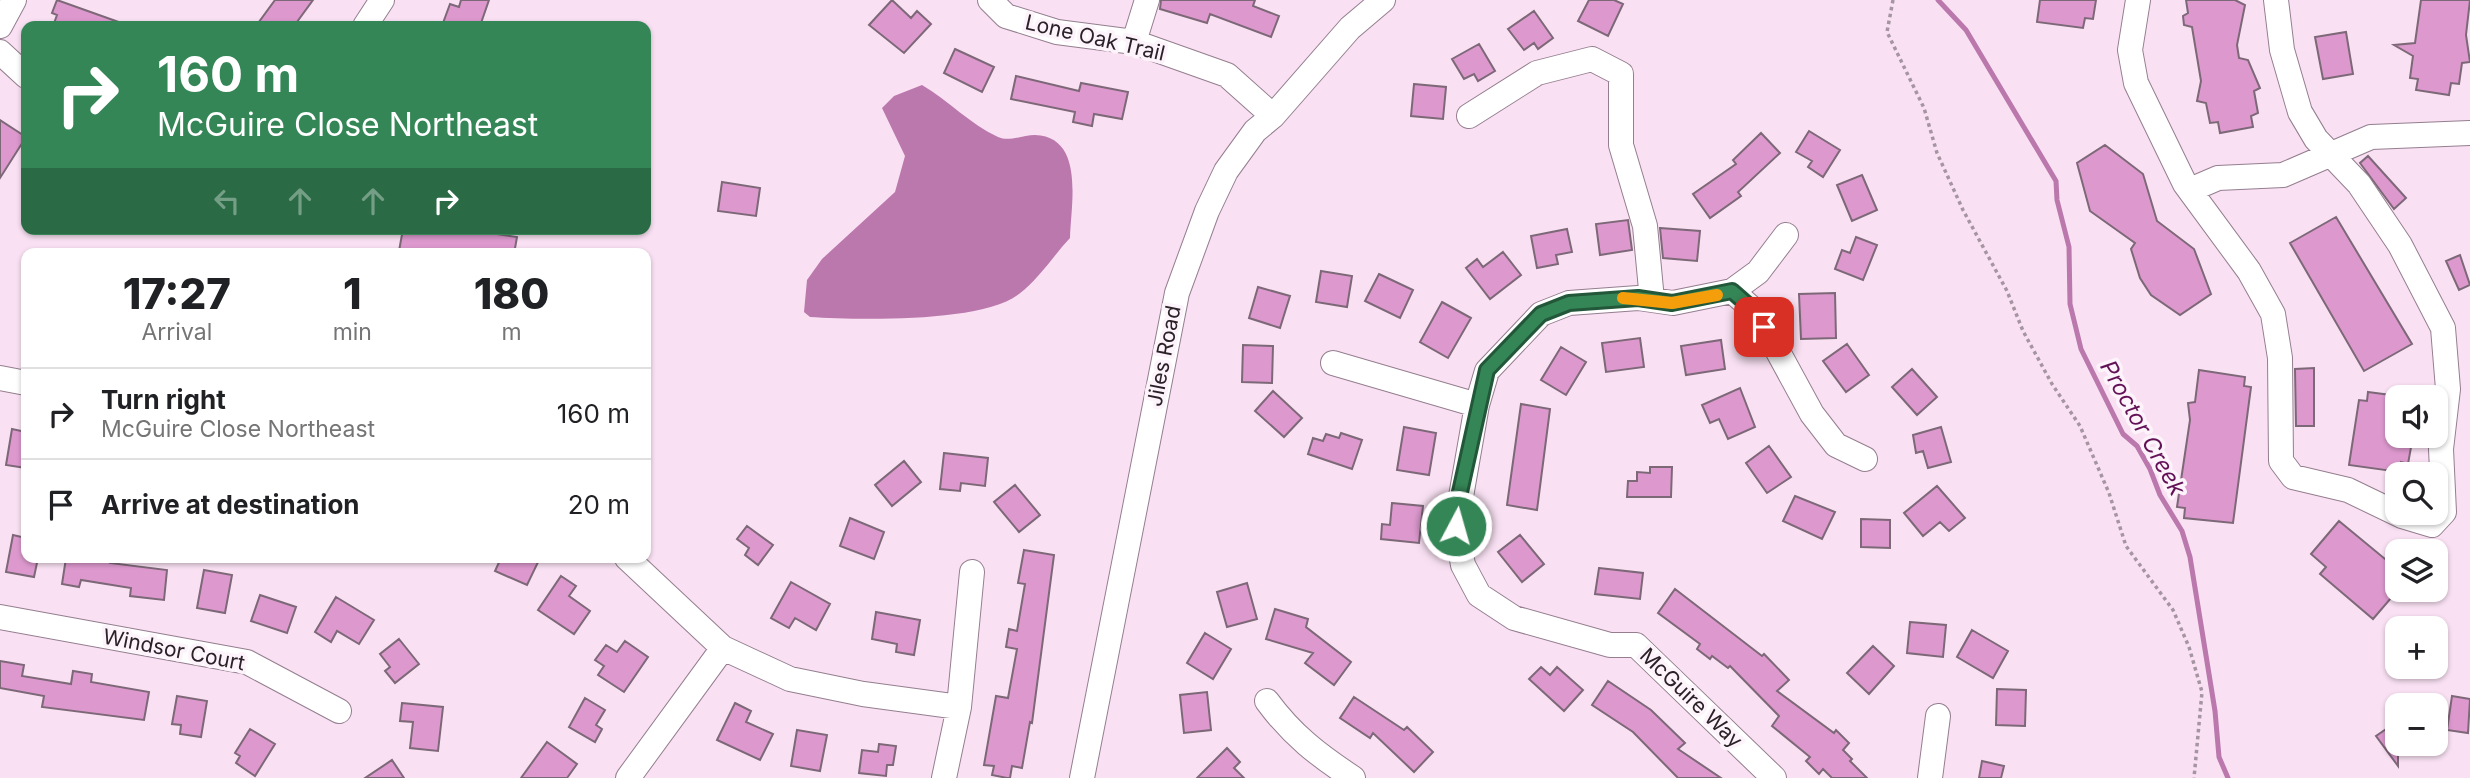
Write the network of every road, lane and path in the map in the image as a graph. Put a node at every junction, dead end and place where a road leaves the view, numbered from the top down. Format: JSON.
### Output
{"nodes":[{"id":1,"x":14,"y":0,"type":"edge"},
{"id":2,"x":382,"y":0,"type":"edge"},
{"id":3,"x":989,"y":0,"type":"edge"},
{"id":4,"x":1147,"y":0,"type":"edge"},
{"id":5,"x":1384,"y":0,"type":"edge"},
{"id":6,"x":1894,"y":0,"type":"edge"},
{"id":7,"x":2138,"y":0,"type":"edge"},
{"id":8,"x":2276,"y":0,"type":"edge"},
{"id":9,"x":368,"y":21,"type":"edge"},
{"id":10,"x":0,"y":26,"type":"edge"},
{"id":11,"x":1134,"y":42,"type":"junction"},
{"id":12,"x":0,"y":51,"type":"edge"},
{"id":13,"x":21,"y":71,"type":"edge"},
{"id":14,"x":1273,"y":116,"type":"junction"},
{"id":15,"x":1469,"y":116,"type":"dead end"},
{"id":16,"x":2470,"y":133,"type":"edge"},
{"id":17,"x":2331,"y":155,"type":"junction"},
{"id":18,"x":2190,"y":190,"type":"junction"},
{"id":19,"x":1786,"y":235,"type":"dead end"},
{"id":20,"x":1732,"y":291,"type":"junction"},
{"id":21,"x":1652,"y":300,"type":"junction"},
{"id":22,"x":1333,"y":362,"type":"dead end"},
{"id":23,"x":0,"y":378,"type":"edge"},
{"id":24,"x":21,"y":382,"type":"edge"},
{"id":25,"x":1477,"y":405,"type":"junction"},
{"id":26,"x":1865,"y":459,"type":"dead end"},
{"id":27,"x":632,"y":563,"type":"edge"},
{"id":28,"x":972,"y":572,"type":"dead end"},
{"id":29,"x":0,"y":617,"type":"edge"},
{"id":30,"x":723,"y":648,"type":"junction"},
{"id":31,"x":1267,"y":701,"type":"dead end"},
{"id":32,"x":959,"y":707,"type":"junction"},
{"id":33,"x":339,"y":711,"type":"dead end"},
{"id":34,"x":1938,"y":716,"type":"dead end"},
{"id":35,"x":628,"y":778,"type":"edge"},
{"id":36,"x":944,"y":778,"type":"edge"},
{"id":37,"x":1082,"y":778,"type":"edge"},
{"id":38,"x":1353,"y":778,"type":"edge"},
{"id":39,"x":1774,"y":778,"type":"edge"},
{"id":40,"x":1930,"y":778,"type":"edge"},
{"id":41,"x":2194,"y":778,"type":"edge"}],
"edges":[{"from":1,"to":10,"type":"street"},
{"from":2,"to":9,"type":"street"},
{"from":3,"to":11,"type":"street","name":"Lone Oak Trail"},
{"from":4,"to":11,"type":"street"},
{"from":5,"to":14,"type":"street","name":"Jiles Road"},
{"from":6,"to":41,"type":"path"},
{"from":7,"to":18,"type":"street"},
{"from":8,"to":17,"type":"street"},
{"from":11,"to":14,"type":"street","name":"Lone Oak Trail"},
{"from":12,"to":13,"type":"street"},
{"from":14,"to":37,"type":"street","name":"Jiles Road"},
{"from":15,"to":21,"type":"street"},
{"from":16,"to":17,"type":"street"},
{"from":17,"to":18,"type":"street"},
{"from":17,"to":18,"type":"street"},
{"from":19,"to":20,"type":"street","name":"McGuire Way"},
{"from":20,"to":21,"type":"street","name":"McGuire Way"},
{"from":20,"to":26,"type":"street"},
{"from":21,"to":25,"type":"street","name":"McGuire Way"},
{"from":22,"to":25,"type":"street"},
{"from":23,"to":24,"type":"street"},
{"from":25,"to":39,"type":"street","name":"McGuire Way"},
{"from":27,"to":30,"type":"street"},
{"from":28,"to":32,"type":"street"},
{"from":29,"to":33,"type":"street","name":"Windsor Court"},
{"from":30,"to":32,"type":"street"},
{"from":30,"to":35,"type":"street"},
{"from":31,"to":38,"type":"street"},
{"from":32,"to":36,"type":"street"},
{"from":34,"to":40,"type":"street"}]}
